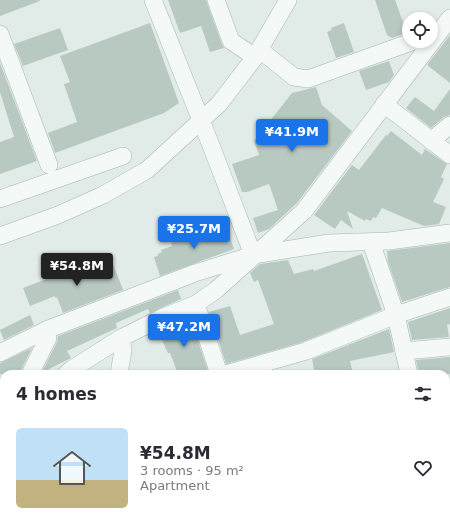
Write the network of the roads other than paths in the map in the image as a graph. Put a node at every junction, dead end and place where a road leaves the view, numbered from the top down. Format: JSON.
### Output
{"nodes":[{"id":1,"x":153,"y":0,"type":"edge"},
{"id":2,"x":216,"y":0,"type":"edge"},
{"id":3,"x":288,"y":0,"type":"edge"},
{"id":4,"x":450,"y":18,"type":"edge"},
{"id":5,"x":438,"y":31,"type":"edge"},
{"id":6,"x":0,"y":34,"type":"edge"},
{"id":7,"x":402,"y":45,"type":"edge"},
{"id":8,"x":425,"y":48,"type":"edge"},
{"id":9,"x":258,"y":53,"type":"junction"},
{"id":10,"x":7,"y":74,"type":"edge"},
{"id":11,"x":384,"y":104,"type":"junction"},
{"id":12,"x":201,"y":120,"type":"junction"},
{"id":13,"x":450,"y":125,"type":"edge"},
{"id":14,"x":431,"y":141,"type":"junction"},
{"id":15,"x":450,"y":155,"type":"edge"},
{"id":16,"x":123,"y":156,"type":"dead end"},
{"id":17,"x":49,"y":165,"type":"dead end"},
{"id":18,"x":0,"y":199,"type":"edge"},
{"id":19,"x":450,"y":234,"type":"edge"},
{"id":20,"x":0,"y":236,"type":"edge"},
{"id":21,"x":371,"y":242,"type":"junction"},
{"id":22,"x":253,"y":255,"type":"junction"},
{"id":23,"x":450,"y":297,"type":"edge"},
{"id":24,"x":196,"y":304,"type":"junction"},
{"id":25,"x":396,"y":315,"type":"junction"},
{"id":26,"x":46,"y":330,"type":"junction"},
{"id":27,"x":121,"y":338,"type":"junction"},
{"id":28,"x":450,"y":347,"type":"edge"},
{"id":29,"x":404,"y":351,"type":"junction"},
{"id":30,"x":0,"y":353,"type":"edge"},
{"id":31,"x":32,"y":370,"type":"edge"},
{"id":32,"x":70,"y":370,"type":"edge"},
{"id":33,"x":120,"y":370,"type":"edge"},
{"id":34,"x":218,"y":370,"type":"edge"},
{"id":35,"x":240,"y":370,"type":"edge"},
{"id":36,"x":408,"y":370,"type":"edge"}],
"edges":[{"from":1,"to":12,"type":"street"},
{"from":2,"to":9,"type":"street"},
{"from":3,"to":9,"type":"street"},
{"from":4,"to":5,"type":"street"},
{"from":6,"to":10,"type":"street"},
{"from":7,"to":9,"type":"street"},
{"from":8,"to":11,"type":"street"},
{"from":9,"to":12,"type":"street"},
{"from":10,"to":17,"type":"street"},
{"from":11,"to":14,"type":"street"},
{"from":11,"to":22,"type":"street"},
{"from":12,"to":20,"type":"street"},
{"from":12,"to":22,"type":"street"},
{"from":13,"to":14,"type":"street"},
{"from":14,"to":15,"type":"street"},
{"from":16,"to":18,"type":"street"},
{"from":19,"to":21,"type":"street"},
{"from":21,"to":22,"type":"street"},
{"from":21,"to":25,"type":"street"},
{"from":22,"to":24,"type":"street"},
{"from":22,"to":26,"type":"street"},
{"from":23,"to":25,"type":"street"},
{"from":24,"to":27,"type":"street"},
{"from":24,"to":34,"type":"street"},
{"from":25,"to":29,"type":"street"},
{"from":25,"to":35,"type":"street"},
{"from":26,"to":30,"type":"street"},
{"from":26,"to":31,"type":"street"},
{"from":27,"to":32,"type":"street"},
{"from":27,"to":33,"type":"street"},
{"from":28,"to":29,"type":"street"},
{"from":29,"to":36,"type":"street"}]}
